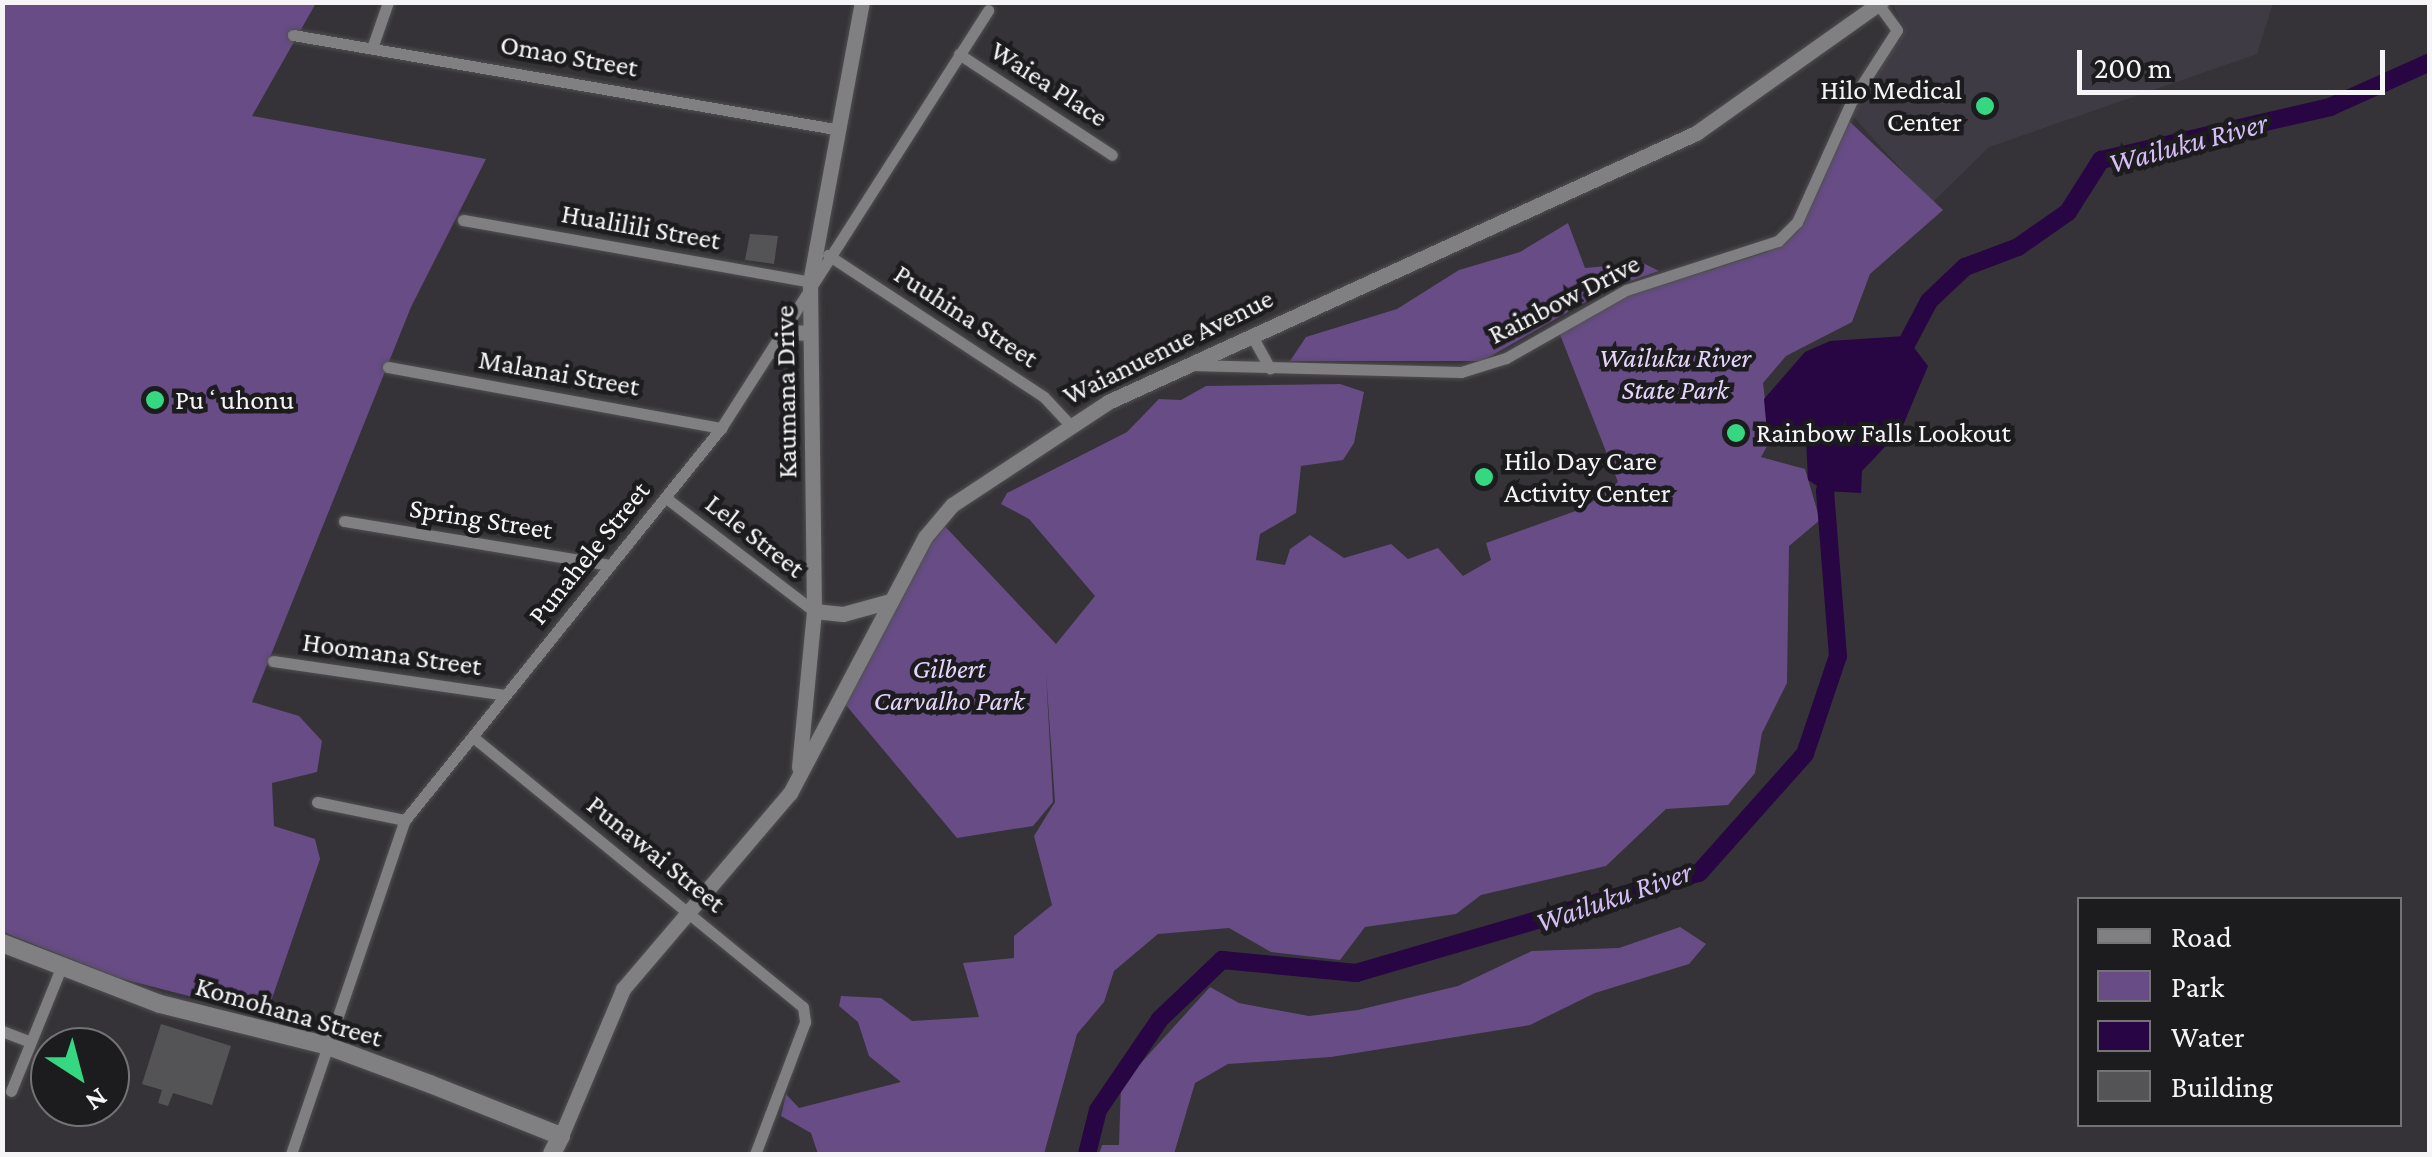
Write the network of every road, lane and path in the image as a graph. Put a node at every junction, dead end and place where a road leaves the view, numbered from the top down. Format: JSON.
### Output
{"nodes":[{"id":1,"x":388,"y":2,"type":"edge"},
{"id":2,"x":862,"y":2,"type":"edge"},
{"id":3,"x":1880,"y":4,"type":"edge"},
{"id":4,"x":988,"y":10,"type":"dead end"},
{"id":5,"x":293,"y":34,"type":"dead end"},
{"id":6,"x":372,"y":48,"type":"junction"},
{"id":7,"x":959,"y":54,"type":"junction"},
{"id":8,"x":835,"y":129,"type":"junction"},
{"id":9,"x":1112,"y":155,"type":"dead end"},
{"id":10,"x":463,"y":220,"type":"dead end"},
{"id":11,"x":828,"y":255,"type":"junction"},
{"id":12,"x":810,"y":282,"type":"junction"},
{"id":13,"x":809,"y":333,"type":"junction"},
{"id":14,"x":1252,"y":336,"type":"junction"},
{"id":15,"x":773,"y":351,"type":"junction"},
{"id":16,"x":1184,"y":364,"type":"junction"},
{"id":17,"x":388,"y":367,"type":"dead end"},
{"id":18,"x":1270,"y":368,"type":"junction"},
{"id":19,"x":1070,"y":425,"type":"junction"},
{"id":20,"x":721,"y":428,"type":"junction"},
{"id":21,"x":666,"y":498,"type":"junction"},
{"id":22,"x":344,"y":521,"type":"dead end"},
{"id":23,"x":610,"y":565,"type":"junction"},
{"id":24,"x":890,"y":601,"type":"junction"},
{"id":25,"x":814,"y":612,"type":"junction"},
{"id":26,"x":273,"y":662,"type":"dead end"},
{"id":27,"x":505,"y":695,"type":"junction"},
{"id":28,"x":474,"y":737,"type":"junction"},
{"id":29,"x":793,"y":785,"type":"junction"},
{"id":30,"x":317,"y":802,"type":"dead end"},
{"id":31,"x":405,"y":820,"type":"junction"},
{"id":32,"x":686,"y":910,"type":"junction"},
{"id":33,"x":2,"y":943,"type":"edge"},
{"id":34,"x":61,"y":968,"type":"junction"},
{"id":35,"x":36,"y":1027,"type":"edge"},
{"id":36,"x":2,"y":1031,"type":"edge"},
{"id":37,"x":30,"y":1042,"type":"joint"},
{"id":38,"x":325,"y":1045,"type":"junction"},
{"id":39,"x":11,"y":1091,"type":"dead end"},
{"id":40,"x":560,"y":1136,"type":"junction"},
{"id":41,"x":291,"y":1154,"type":"edge"},
{"id":42,"x":552,"y":1154,"type":"edge"},
{"id":43,"x":755,"y":1154,"type":"edge"}],
"edges":[{"from":1,"to":6,"type":"street"},
{"from":2,"to":8,"type":"street","name":"Kaumana Drive"},
{"from":3,"to":14,"type":"street","name":"Waianuenue Avenue"},
{"from":3,"to":18,"type":"street","name":"Rainbow Drive"},
{"from":4,"to":7,"type":"street","name":"Punahele Street"},
{"from":5,"to":6,"type":"street","name":"Omao Street"},
{"from":6,"to":8,"type":"street","name":"Omao Street"},
{"from":7,"to":9,"type":"street","name":"Waiea Place"},
{"from":7,"to":11,"type":"street","name":"Punahele Street"},
{"from":8,"to":12,"type":"street","name":"Kaumana Drive"},
{"from":10,"to":12,"type":"street","name":"Hualilili Street"},
{"from":11,"to":12,"type":"street","name":"Punahele Street"},
{"from":11,"to":19,"type":"street","name":"Puuhina Street"},
{"from":12,"to":13,"type":"street","name":"Kaumana Drive"},
{"from":12,"to":15,"type":"street","name":"Punahele Street"},
{"from":13,"to":15,"type":"street"},
{"from":13,"to":25,"type":"street","name":"Kaumana Drive"},
{"from":14,"to":16,"type":"street","name":"Waianuenue Avenue"},
{"from":14,"to":18,"type":"street"},
{"from":15,"to":20,"type":"street","name":"Punahele Street"},
{"from":16,"to":18,"type":"street","name":"Rainbow Drive"},
{"from":16,"to":19,"type":"street","name":"Waianuenue Avenue"},
{"from":17,"to":20,"type":"street","name":"Malanai Street"},
{"from":19,"to":24,"type":"street","name":"Waianuenue Avenue"},
{"from":20,"to":21,"type":"street","name":"Punahele Street"},
{"from":21,"to":23,"type":"street","name":"Punahele Street"},
{"from":21,"to":25,"type":"street","name":"Lele Street"},
{"from":22,"to":23,"type":"street","name":"Spring Street"},
{"from":23,"to":27,"type":"street","name":"Punahele Street"},
{"from":24,"to":25,"type":"street"},
{"from":24,"to":29,"type":"street","name":"Waianuenue Avenue"},
{"from":25,"to":29,"type":"street","name":"Kaumana Drive"},
{"from":26,"to":27,"type":"street","name":"Hoomana Street"},
{"from":27,"to":28,"type":"street","name":"Punahele Street"},
{"from":28,"to":31,"type":"street","name":"Punahele Street"},
{"from":28,"to":32,"type":"street","name":"Punawai Street"},
{"from":29,"to":32,"type":"street","name":"Waianuenue Avenue"},
{"from":30,"to":31,"type":"street"},
{"from":31,"to":38,"type":"street","name":"Punahele Street"},
{"from":32,"to":40,"type":"street","name":"Waianuenue Avenue"},
{"from":32,"to":43,"type":"street","name":"Punawai Street"},
{"from":33,"to":34,"type":"main road","name":"Komohana Street"},
{"from":34,"to":35,"type":"street"},
{"from":34,"to":38,"type":"main road","name":"Komohana Street"},
{"from":36,"to":37,"type":"street"},
{"from":37,"to":39,"type":"street"},
{"from":38,"to":40,"type":"main road","name":"Komohana Street"},
{"from":38,"to":41,"type":"street","name":"Punahele Street"},
{"from":40,"to":42,"type":"main road","name":"Waianuenue Avenue"}]}
